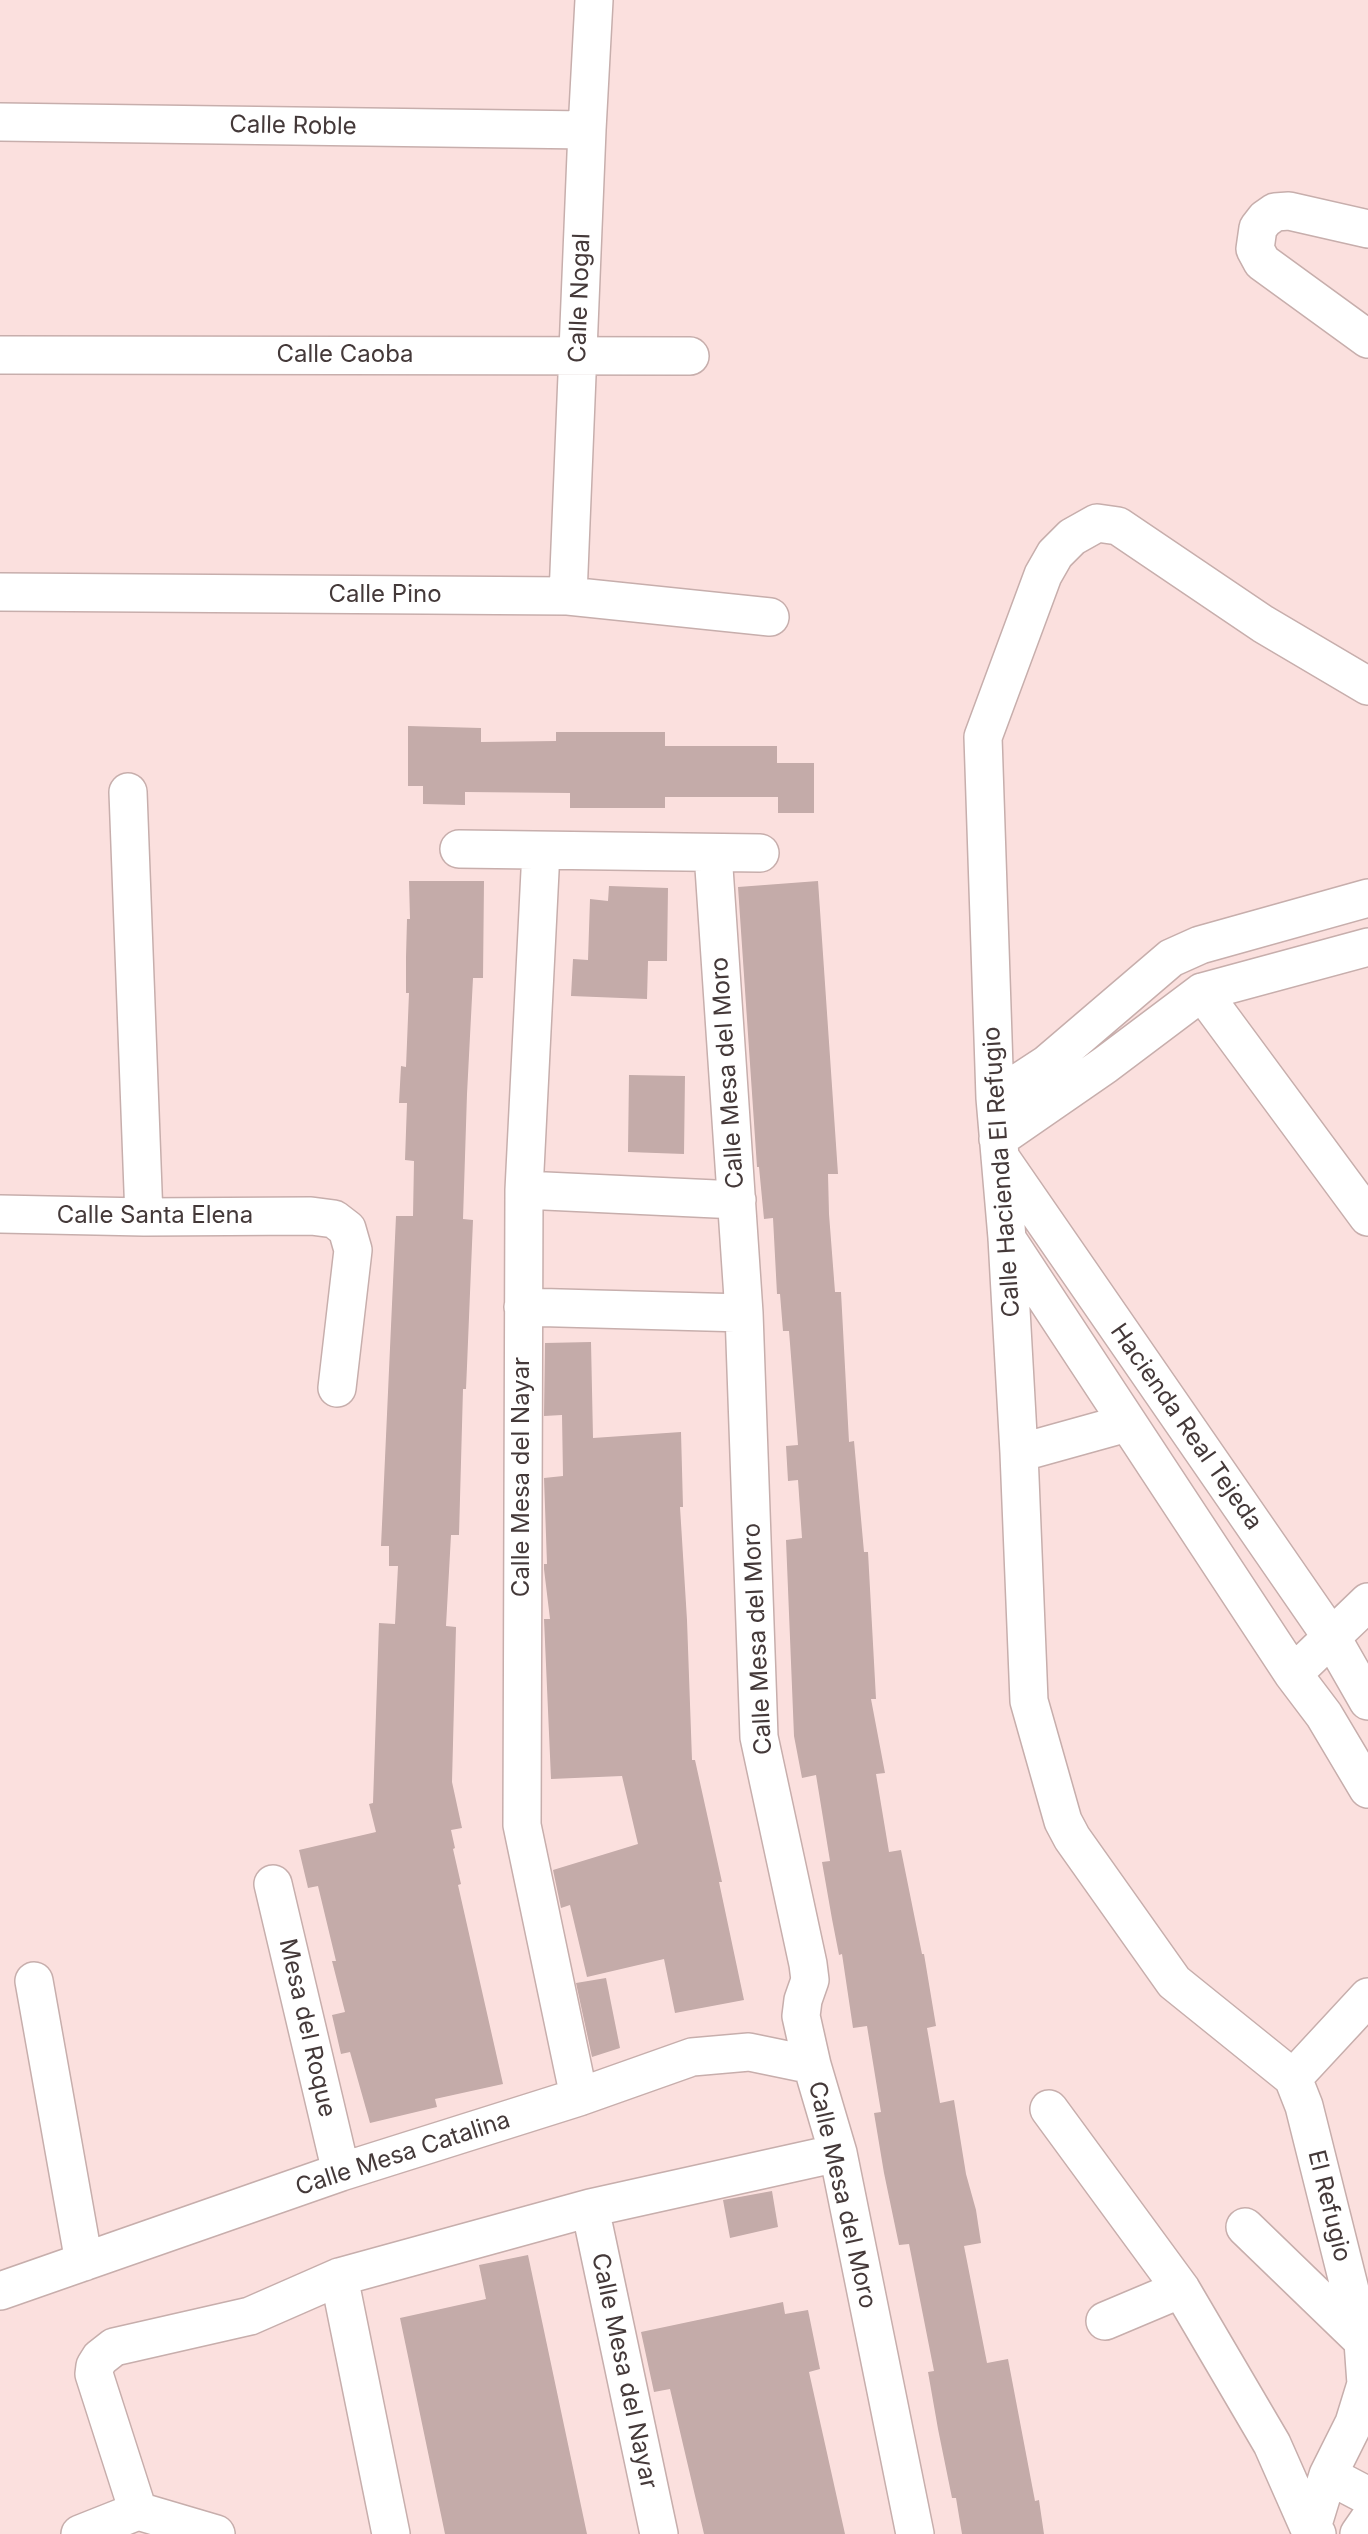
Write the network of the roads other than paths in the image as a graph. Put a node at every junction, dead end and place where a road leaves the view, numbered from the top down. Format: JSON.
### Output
{"nodes":[{"id":1,"x":594,"y":0,"type":"edge"},
{"id":2,"x":0,"y":122,"type":"edge"},
{"id":3,"x":587,"y":130,"type":"junction"},
{"id":4,"x":1368,"y":229,"type":"edge"},
{"id":5,"x":1368,"y":339,"type":"edge"},
{"id":6,"x":578,"y":354,"type":"junction"},
{"id":7,"x":0,"y":355,"type":"edge"},
{"id":8,"x":690,"y":356,"type":"dead end"},
{"id":9,"x":0,"y":592,"type":"edge"},
{"id":10,"x":568,"y":596,"type":"junction"},
{"id":11,"x":769,"y":617,"type":"dead end"},
{"id":12,"x":1368,"y":686,"type":"edge"},
{"id":13,"x":128,"y":792,"type":"dead end"},
{"id":14,"x":459,"y":849,"type":"dead end"},
{"id":15,"x":541,"y":851,"type":"junction"},
{"id":16,"x":713,"y":853,"type":"junction"},
{"id":17,"x":760,"y":853,"type":"dead end"},
{"id":18,"x":1368,"y":898,"type":"edge"},
{"id":19,"x":1368,"y":947,"type":"edge"},
{"id":20,"x":1202,"y":992,"type":"junction"},
{"id":21,"x":995,"y":1098,"type":"junction"},
{"id":22,"x":999,"y":1148,"type":"junction"},
{"id":23,"x":524,"y":1190,"type":"junction"},
{"id":24,"x":737,"y":1200,"type":"junction"},
{"id":25,"x":0,"y":1214,"type":"edge"},
{"id":26,"x":144,"y":1217,"type":"junction"},
{"id":27,"x":1368,"y":1217,"type":"edge"},
{"id":28,"x":1007,"y":1238,"type":"junction"},
{"id":29,"x":523,"y":1307,"type":"junction"},
{"id":30,"x":744,"y":1313,"type":"junction"},
{"id":31,"x":337,"y":1388,"type":"dead end"},
{"id":32,"x":1127,"y":1423,"type":"junction"},
{"id":33,"x":1019,"y":1453,"type":"junction"},
{"id":34,"x":1368,"y":1602,"type":"edge"},
{"id":35,"x":1332,"y":1637,"type":"junction"},
{"id":36,"x":1293,"y":1674,"type":"junction"},
{"id":37,"x":1364,"y":1683,"type":"edge"},
{"id":38,"x":1324,"y":1714,"type":"junction"},
{"id":39,"x":1368,"y":1789,"type":"edge"},
{"id":40,"x":273,"y":1884,"type":"dead end"},
{"id":41,"x":34,"y":1981,"type":"dead end"},
{"id":42,"x":1368,"y":1997,"type":"edge"},
{"id":43,"x":811,"y":2065,"type":"junction"},
{"id":44,"x":1293,"y":2078,"type":"junction"},
{"id":45,"x":579,"y":2097,"type":"junction"},
{"id":46,"x":1049,"y":2109,"type":"dead end"},
{"id":47,"x":838,"y":2153,"type":"junction"},
{"id":48,"x":341,"y":2172,"type":"junction"},
{"id":49,"x":590,"y":2208,"type":"junction"},
{"id":50,"x":1245,"y":2227,"type":"dead end"},
{"id":51,"x":85,"y":2262,"type":"junction"},
{"id":52,"x":339,"y":2277,"type":"junction"},
{"id":53,"x":1181,"y":2289,"type":"junction"},
{"id":54,"x":0,"y":2291,"type":"edge"},
{"id":55,"x":1105,"y":2321,"type":"dead end"},
{"id":56,"x":1365,"y":2342,"type":"edge"},
{"id":57,"x":1328,"y":2475,"type":"junction"},
{"id":58,"x":1368,"y":2496,"type":"edge"},
{"id":59,"x":138,"y":2511,"type":"junction"},
{"id":60,"x":1368,"y":2521,"type":"edge"},
{"id":61,"x":1312,"y":2533,"type":"edge"},
{"id":62,"x":80,"y":2534,"type":"edge"},
{"id":63,"x":215,"y":2534,"type":"edge"},
{"id":64,"x":391,"y":2534,"type":"edge"},
{"id":65,"x":659,"y":2534,"type":"edge"},
{"id":66,"x":915,"y":2534,"type":"edge"},
{"id":67,"x":1359,"y":2534,"type":"edge"}],
"edges":[{"from":1,"to":3,"type":"street","name":"Calle Nogal"},
{"from":2,"to":3,"type":"street","name":"Calle Roble"},
{"from":3,"to":6,"type":"street","name":"Calle Nogal"},
{"from":4,"to":5,"type":"street"},
{"from":6,"to":7,"type":"street","name":"Calle Caoba"},
{"from":6,"to":8,"type":"street","name":"Calle Caoba"},
{"from":6,"to":10,"type":"street","name":"Calle Nogal"},
{"from":9,"to":10,"type":"street","name":"Calle Pino"},
{"from":10,"to":11,"type":"street","name":"Calle Pino"},
{"from":12,"to":21,"type":"street","name":"Calle Hacienda El Refugio"},
{"from":13,"to":26,"type":"street"},
{"from":14,"to":15,"type":"street"},
{"from":15,"to":16,"type":"street"},
{"from":15,"to":23,"type":"street","name":"Calle Mesa del Nayar"},
{"from":16,"to":17,"type":"street"},
{"from":16,"to":24,"type":"street","name":"Calle Mesa del Moro"},
{"from":18,"to":21,"type":"street"},
{"from":19,"to":20,"type":"street"},
{"from":20,"to":22,"type":"street"},
{"from":20,"to":27,"type":"street"},
{"from":21,"to":22,"type":"street","name":"Calle Hacienda El Refugio"},
{"from":22,"to":28,"type":"street","name":"Calle Hacienda El Refugio"},
{"from":22,"to":35,"type":"street","name":"Hacienda Real Tejeda"},
{"from":23,"to":24,"type":"street"},
{"from":23,"to":29,"type":"street","name":"Calle Mesa del Nayar"},
{"from":24,"to":30,"type":"street","name":"Calle Mesa del Moro"},
{"from":25,"to":26,"type":"street","name":"Calle Santa Elena"},
{"from":26,"to":31,"type":"street","name":"Calle Santa Elena"},
{"from":28,"to":32,"type":"street","name":"Hacienda Real Tejeda"},
{"from":28,"to":33,"type":"street","name":"Calle Hacienda El Refugio"},
{"from":29,"to":30,"type":"street"},
{"from":29,"to":45,"type":"street","name":"Calle Mesa del Nayar"},
{"from":30,"to":43,"type":"street","name":"Calle Mesa del Moro"},
{"from":32,"to":33,"type":"street","name":"Hacienda Real Tejeda"},
{"from":32,"to":36,"type":"street","name":"Hacienda Real Tejeda"},
{"from":33,"to":44,"type":"street","name":"Calle Hacienda El Refugio"},
{"from":34,"to":35,"type":"street"},
{"from":35,"to":36,"type":"street"},
{"from":35,"to":37,"type":"street","name":"Hacienda Real Tejeda"},
{"from":36,"to":38,"type":"street","name":"Hacienda Real Tejeda"},
{"from":37,"to":38,"type":"street"},
{"from":38,"to":39,"type":"street","name":"Hacienda Real Tejeda"},
{"from":40,"to":48,"type":"street","name":"Mesa del Roque"},
{"from":41,"to":51,"type":"street"},
{"from":42,"to":44,"type":"street"},
{"from":43,"to":45,"type":"street","name":"Calle Mesa Catalina"},
{"from":43,"to":47,"type":"street","name":"Calle Mesa del Moro"},
{"from":44,"to":56,"type":"street","name":"El Refugio"},
{"from":45,"to":48,"type":"street","name":"Calle Mesa Catalina"},
{"from":46,"to":53,"type":"street"},
{"from":47,"to":49,"type":"street"},
{"from":47,"to":66,"type":"street","name":"Calle Mesa del Moro"},
{"from":48,"to":51,"type":"street","name":"Calle Mesa Catalina"},
{"from":49,"to":52,"type":"street"},
{"from":49,"to":65,"type":"street","name":"Calle Mesa del Nayar"},
{"from":50,"to":56,"type":"street"},
{"from":51,"to":54,"type":"street","name":"Calle Mesa Catalina"},
{"from":52,"to":59,"type":"street"},
{"from":52,"to":64,"type":"street"},
{"from":53,"to":55,"type":"street"},
{"from":53,"to":61,"type":"street"},
{"from":56,"to":57,"type":"street","name":"El Refugio"},
{"from":57,"to":58,"type":"street"},
{"from":57,"to":61,"type":"street","name":"El Refugio"},
{"from":59,"to":62,"type":"street"},
{"from":59,"to":63,"type":"street"},
{"from":60,"to":67,"type":"street"}]}
